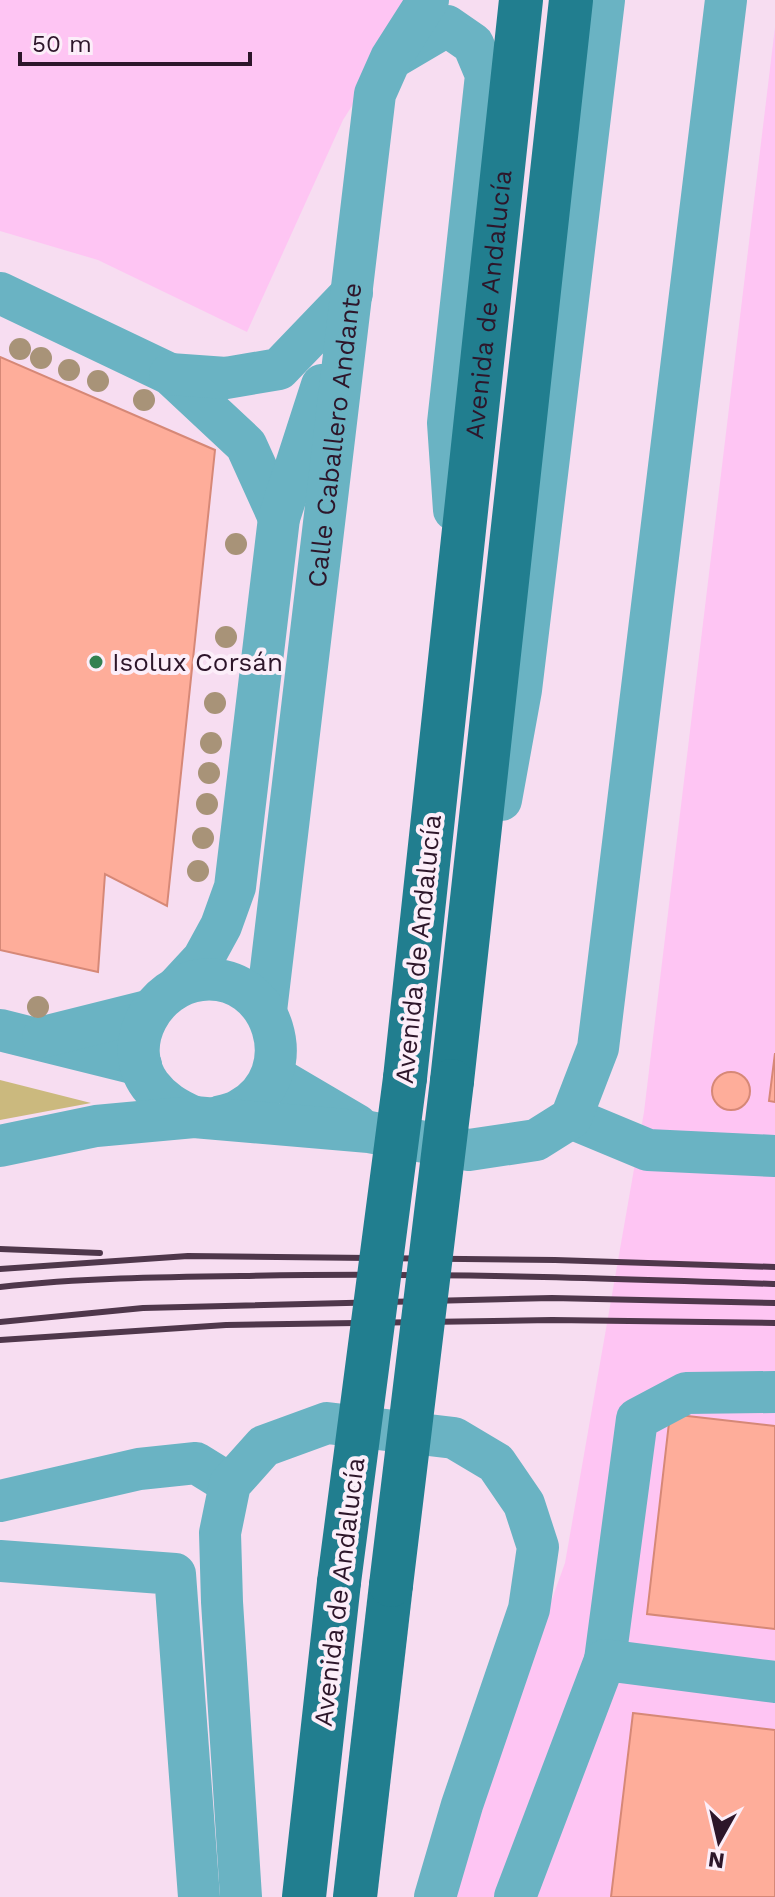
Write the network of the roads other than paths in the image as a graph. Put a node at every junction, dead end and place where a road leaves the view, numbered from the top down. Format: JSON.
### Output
{"nodes":[{"id":1,"x":428,"y":0,"type":"edge"},
{"id":2,"x":521,"y":0,"type":"edge"},
{"id":3,"x":571,"y":0,"type":"edge"},
{"id":4,"x":604,"y":0,"type":"edge"},
{"id":5,"x":617,"y":0,"type":"edge"},
{"id":6,"x":726,"y":0,"type":"edge"},
{"id":7,"x":391,"y":58,"type":"junction"},
{"id":8,"x":588,"y":139,"type":"junction"},
{"id":9,"x":0,"y":293,"type":"edge"},
{"id":10,"x":352,"y":293,"type":"junction"},
{"id":11,"x":170,"y":374,"type":"junction"},
{"id":12,"x":279,"y":518,"type":"junction"},
{"id":13,"x":459,"y":574,"type":"junction"},
{"id":14,"x":164,"y":998,"type":"junction"},
{"id":15,"x":266,"y":1011,"type":"junction"},
{"id":16,"x":19,"y":1034,"type":"edge"},
{"id":17,"x":145,"y":1074,"type":"junction"},
{"id":18,"x":272,"y":1075,"type":"junction"},
{"id":19,"x":452,"y":1081,"type":"junction"},
{"id":20,"x":206,"y":1117,"type":"junction"},
{"id":21,"x":571,"y":1118,"type":"junction"},
{"id":22,"x":96,"y":1126,"type":"junction"},
{"id":23,"x":369,"y":1132,"type":"junction"},
{"id":24,"x":0,"y":1146,"type":"edge"},
{"id":25,"x":775,"y":1156,"type":"edge"},
{"id":26,"x":775,"y":1392,"type":"edge"},
{"id":27,"x":230,"y":1484,"type":"junction"},
{"id":28,"x":0,"y":1501,"type":"edge"},
{"id":29,"x":0,"y":1561,"type":"edge"},
{"id":30,"x":605,"y":1660,"type":"junction"},
{"id":31,"x":775,"y":1682,"type":"edge"},
{"id":32,"x":199,"y":1897,"type":"edge"},
{"id":33,"x":241,"y":1897,"type":"edge"},
{"id":34,"x":304,"y":1897,"type":"edge"},
{"id":35,"x":355,"y":1897,"type":"edge"},
{"id":36,"x":435,"y":1897,"type":"edge"},
{"id":37,"x":515,"y":1897,"type":"edge"}],
"edges":[{"from":1,"to":7,"type":"street"},
{"from":2,"to":13,"type":"main road","name":"Avenida de Andalucía"},
{"from":3,"to":19,"type":"main road","name":"Avenida de Andalucía"},
{"from":4,"to":8,"type":"street"},
{"from":5,"to":8,"type":"street"},
{"from":6,"to":21,"type":"street"},
{"from":7,"to":10,"type":"street"},
{"from":7,"to":13,"type":"street"},
{"from":8,"to":19,"type":"street"},
{"from":9,"to":11,"type":"street"},
{"from":10,"to":11,"type":"street"},
{"from":10,"to":12,"type":"street","name":"Calle Caballero Andante"},
{"from":10,"to":15,"type":"street","name":"Calle Caballero Andante"},
{"from":11,"to":12,"type":"street"},
{"from":12,"to":14,"type":"street","name":"Calle Caballero Andante"},
{"from":13,"to":34,"type":"main road","name":"Avenida de Andalucía","bridge":true},
{"from":14,"to":15,"type":"street"},
{"from":14,"to":16,"type":"street"},
{"from":14,"to":17,"type":"street"},
{"from":15,"to":18,"type":"street"},
{"from":16,"to":17,"type":"street"},
{"from":17,"to":20,"type":"street"},
{"from":17,"to":22,"type":"street"},
{"from":18,"to":20,"type":"street"},
{"from":18,"to":23,"type":"street"},
{"from":19,"to":35,"type":"main road","name":"Avenida de Andalucía","bridge":true},
{"from":20,"to":22,"type":"street"},
{"from":20,"to":23,"type":"street"},
{"from":21,"to":23,"type":"street"},
{"from":21,"to":25,"type":"street"},
{"from":22,"to":24,"type":"street"},
{"from":26,"to":30,"type":"street"},
{"from":27,"to":28,"type":"street"},
{"from":27,"to":33,"type":"street"},
{"from":27,"to":36,"type":"street"},
{"from":29,"to":32,"type":"street"},
{"from":30,"to":31,"type":"street"},
{"from":30,"to":37,"type":"street"}]}
